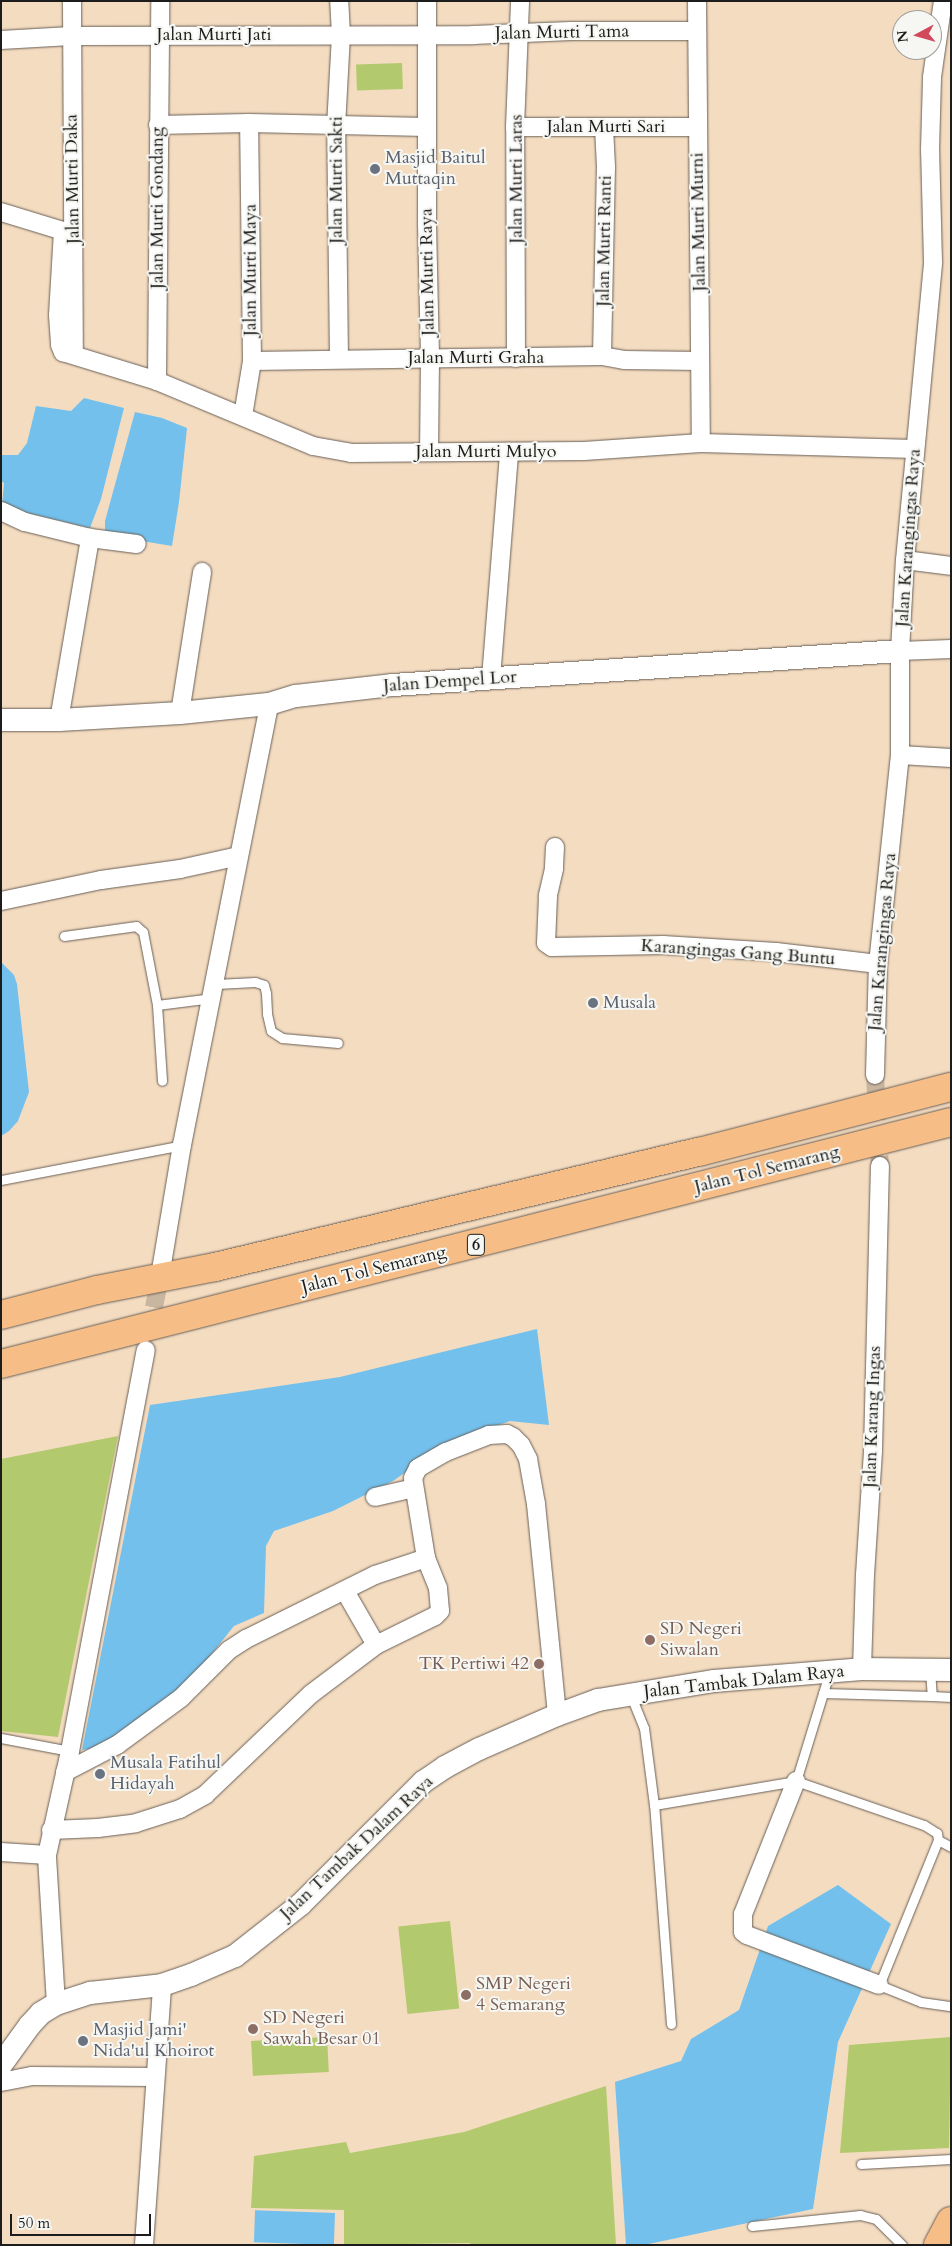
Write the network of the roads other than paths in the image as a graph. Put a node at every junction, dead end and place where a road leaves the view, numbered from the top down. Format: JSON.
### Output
{"nodes":[{"id":1,"x":160,"y":1,"type":"edge"},
{"id":2,"x":339,"y":1,"type":"edge"},
{"id":3,"x":427,"y":1,"type":"edge"},
{"id":4,"x":520,"y":1,"type":"edge"},
{"id":5,"x":697,"y":1,"type":"edge"},
{"id":6,"x":943,"y":1,"type":"edge"},
{"id":7,"x":72,"y":2,"type":"edge"},
{"id":8,"x":697,"y":31,"type":"junction"},
{"id":9,"x":427,"y":34,"type":"junction"},
{"id":10,"x":520,"y":34,"type":"junction"},
{"id":11,"x":340,"y":35,"type":"junction"},
{"id":12,"x":71,"y":36,"type":"junction"},
{"id":13,"x":160,"y":36,"type":"junction"},
{"id":14,"x":1,"y":40,"type":"edge"},
{"id":15,"x":158,"y":124,"type":"junction"},
{"id":16,"x":248,"y":124,"type":"junction"},
{"id":17,"x":336,"y":127,"type":"junction"},
{"id":18,"x":426,"y":127,"type":"junction"},
{"id":19,"x":515,"y":127,"type":"junction"},
{"id":20,"x":604,"y":127,"type":"junction"},
{"id":21,"x":698,"y":127,"type":"junction"},
{"id":22,"x":1,"y":212,"type":"edge"},
{"id":23,"x":68,"y":230,"type":"junction"},
{"id":24,"x":74,"y":355,"type":"joint"},
{"id":25,"x":602,"y":356,"type":"junction"},
{"id":26,"x":430,"y":358,"type":"junction"},
{"id":27,"x":516,"y":358,"type":"junction"},
{"id":28,"x":338,"y":359,"type":"junction"},
{"id":29,"x":252,"y":361,"type":"junction"},
{"id":30,"x":700,"y":361,"type":"junction"},
{"id":31,"x":157,"y":381,"type":"junction"},
{"id":32,"x":243,"y":416,"type":"junction"},
{"id":33,"x":701,"y":443,"type":"junction"},
{"id":34,"x":915,"y":449,"type":"junction"},
{"id":35,"x":429,"y":452,"type":"junction"},
{"id":36,"x":509,"y":452,"type":"junction"},
{"id":37,"x":1,"y":511,"type":"edge"},
{"id":38,"x":90,"y":538,"type":"junction"},
{"id":39,"x":137,"y":544,"type":"dead end"},
{"id":40,"x":905,"y":560,"type":"junction"},
{"id":41,"x":951,"y":566,"type":"edge"},
{"id":42,"x":202,"y":572,"type":"dead end"},
{"id":43,"x":951,"y":649,"type":"edge"},
{"id":44,"x":900,"y":651,"type":"junction"},
{"id":45,"x":491,"y":678,"type":"junction"},
{"id":46,"x":269,"y":704,"type":"junction"},
{"id":47,"x":180,"y":713,"type":"junction"},
{"id":48,"x":1,"y":720,"type":"edge"},
{"id":49,"x":59,"y":720,"type":"junction"},
{"id":50,"x":900,"y":755,"type":"junction"},
{"id":51,"x":951,"y":758,"type":"edge"},
{"id":52,"x":555,"y":848,"type":"dead end"},
{"id":53,"x":238,"y":861,"type":"junction"},
{"id":54,"x":1,"y":900,"type":"edge"},
{"id":55,"x":64,"y":936,"type":"dead end"},
{"id":56,"x":878,"y":964,"type":"junction"},
{"id":57,"x":214,"y":991,"type":"junction"},
{"id":58,"x":157,"y":1005,"type":"junction"},
{"id":59,"x":338,"y":1043,"type":"dead end"},
{"id":60,"x":874,"y":1075,"type":"tunnel mouth"},
{"id":61,"x":162,"y":1081,"type":"dead end"},
{"id":62,"x":951,"y":1087,"type":"edge"},
{"id":63,"x":951,"y":1122,"type":"edge"},
{"id":64,"x":182,"y":1144,"type":"junction"},
{"id":65,"x":880,"y":1166,"type":"tunnel mouth"},
{"id":66,"x":1,"y":1180,"type":"edge"},
{"id":67,"x":160,"y":1276,"type":"tunnel mouth"},
{"id":68,"x":1,"y":1315,"type":"edge"},
{"id":69,"x":146,"y":1350,"type":"tunnel mouth"},
{"id":70,"x":1,"y":1364,"type":"edge"},
{"id":71,"x":413,"y":1488,"type":"junction"},
{"id":72,"x":375,"y":1497,"type":"dead end"},
{"id":73,"x":426,"y":1558,"type":"junction"},
{"id":74,"x":345,"y":1591,"type":"junction"},
{"id":75,"x":376,"y":1645,"type":"junction"},
{"id":76,"x":862,"y":1669,"type":"junction"},
{"id":77,"x":940,"y":1670,"type":"edge"},
{"id":78,"x":829,"y":1671,"type":"junction"},
{"id":79,"x":823,"y":1693,"type":"junction"},
{"id":80,"x":630,"y":1694,"type":"junction"},
{"id":81,"x":932,"y":1696,"type":"junction"},
{"id":82,"x":951,"y":1697,"type":"edge"},
{"id":83,"x":557,"y":1715,"type":"junction"},
{"id":84,"x":1,"y":1738,"type":"edge"},
{"id":85,"x":70,"y":1750,"type":"junction"},
{"id":86,"x":64,"y":1772,"type":"junction"},
{"id":87,"x":796,"y":1781,"type":"junction"},
{"id":88,"x":654,"y":1805,"type":"junction"},
{"id":89,"x":51,"y":1830,"type":"junction"},
{"id":90,"x":938,"y":1840,"type":"junction"},
{"id":91,"x":951,"y":1848,"type":"edge"},
{"id":92,"x":1,"y":1852,"type":"edge"},
{"id":93,"x":47,"y":1855,"type":"junction"},
{"id":94,"x":162,"y":1985,"type":"junction"},
{"id":95,"x":879,"y":1985,"type":"junction"},
{"id":96,"x":56,"y":2004,"type":"junction"},
{"id":97,"x":951,"y":2006,"type":"edge"},
{"id":98,"x":671,"y":2024,"type":"dead end"},
{"id":99,"x":1,"y":2065,"type":"edge"},
{"id":100,"x":155,"y":2077,"type":"junction"},
{"id":101,"x":1,"y":2082,"type":"edge"},
{"id":102,"x":951,"y":2159,"type":"edge"},
{"id":103,"x":861,"y":2164,"type":"dead end"},
{"id":104,"x":951,"y":2221,"type":"edge"},
{"id":105,"x":752,"y":2226,"type":"dead end"},
{"id":106,"x":144,"y":2245,"type":"edge"},
{"id":107,"x":902,"y":2245,"type":"edge"},
{"id":108,"x":938,"y":2245,"type":"edge"}],
"edges":[{"from":1,"to":13,"type":"street","name":"Jalan Murti Gondang"},
{"from":2,"to":11,"type":"street","name":"Jalan Murti Sakti"},
{"from":3,"to":9,"type":"street","name":"Jalan Murti Raya"},
{"from":4,"to":10,"type":"street","name":"Jalan Murti Laras"},
{"from":5,"to":8,"type":"street","name":"Jalan Murti Murni"},
{"from":6,"to":34,"type":"street","name":"Jalan Karangingas Raya"},
{"from":7,"to":12,"type":"street","name":"Jalan Murti Daka"},
{"from":8,"to":10,"type":"street","name":"Jalan Murti Tama"},
{"from":8,"to":21,"type":"street","name":"Jalan Murti Murni"},
{"from":9,"to":10,"type":"street","name":"Jalan Murti Tama"},
{"from":9,"to":11,"type":"street","name":"Jalan Murti Jati"},
{"from":9,"to":18,"type":"street","name":"Jalan Murti Raya"},
{"from":10,"to":19,"type":"street","name":"Jalan Murti Laras"},
{"from":11,"to":13,"type":"street","name":"Jalan Murti Jati"},
{"from":11,"to":17,"type":"street","name":"Jalan Murti Sakti"},
{"from":12,"to":13,"type":"street","name":"Jalan Murti Jati"},
{"from":12,"to":14,"type":"street","name":"Jalan Murti Jati"},
{"from":12,"to":23,"type":"street","name":"Jalan Murti Daka"},
{"from":13,"to":15,"type":"street","name":"Jalan Murti Gondang"},
{"from":15,"to":16,"type":"street"},
{"from":15,"to":31,"type":"street","name":"Jalan Murti Gondang"},
{"from":16,"to":17,"type":"street"},
{"from":16,"to":29,"type":"street","name":"Jalan Murti Maya"},
{"from":17,"to":18,"type":"street"},
{"from":17,"to":28,"type":"street","name":"Jalan Murti Sakti"},
{"from":18,"to":26,"type":"street","name":"Jalan Murti Raya"},
{"from":19,"to":20,"type":"street","name":"Jalan Murti Sari"},
{"from":19,"to":27,"type":"street","name":"Jalan Murti Laras"},
{"from":20,"to":21,"type":"street","name":"Jalan Murti Sari"},
{"from":20,"to":25,"type":"street","name":"Jalan Murti Ranti"},
{"from":21,"to":30,"type":"street","name":"Jalan Murti Murni"},
{"from":22,"to":23,"type":"street"},
{"from":23,"to":24,"type":"street","name":"Jalan Murti Daka"},
{"from":24,"to":31,"type":"street","name":"Jalan Murti Mulyo"},
{"from":25,"to":27,"type":"street","name":"Jalan Murti Graha"},
{"from":25,"to":30,"type":"street","name":"Jalan Murti Graha"},
{"from":26,"to":27,"type":"street","name":"Jalan Murti Graha"},
{"from":26,"to":28,"type":"street","name":"Jalan Murti Graha"},
{"from":26,"to":35,"type":"street","name":"Jalan Murti Raya"},
{"from":28,"to":29,"type":"street","name":"Jalan Murti Graha"},
{"from":29,"to":32,"type":"street","name":"Jalan Murti Maya"},
{"from":30,"to":33,"type":"street","name":"Jalan Murti Murni"},
{"from":31,"to":32,"type":"street","name":"Jalan Murti Mulyo"},
{"from":32,"to":35,"type":"street","name":"Jalan Murti Mulyo"},
{"from":33,"to":34,"type":"street","name":"Jalan Murti Mulyo"},
{"from":33,"to":36,"type":"street","name":"Jalan Murti Mulyo"},
{"from":34,"to":40,"type":"street","name":"Jalan Karangingas Raya"},
{"from":35,"to":36,"type":"street","name":"Jalan Murti Mulyo"},
{"from":36,"to":45,"type":"street"},
{"from":37,"to":38,"type":"street"},
{"from":38,"to":39,"type":"street"},
{"from":38,"to":49,"type":"street"},
{"from":40,"to":41,"type":"street"},
{"from":40,"to":44,"type":"street","name":"Jalan Karangingas Raya"},
{"from":42,"to":47,"type":"street"},
{"from":43,"to":44,"type":"street"},
{"from":44,"to":45,"type":"street","name":"Jalan Dempel Lor"},
{"from":44,"to":50,"type":"street","name":"Jalan Karangingas Raya"},
{"from":45,"to":46,"type":"street","name":"Jalan Dempel Lor"},
{"from":46,"to":47,"type":"street","name":"Jalan Dempel Lor"},
{"from":46,"to":53,"type":"street"},
{"from":47,"to":49,"type":"street","name":"Jalan Dempel Lor"},
{"from":48,"to":49,"type":"street","name":"Jalan Dempel Lor"},
{"from":50,"to":51,"type":"street"},
{"from":50,"to":56,"type":"street","name":"Jalan Karangingas Raya"},
{"from":52,"to":56,"type":"street","name":"Karangingas Gang Buntu"},
{"from":53,"to":54,"type":"street"},
{"from":53,"to":57,"type":"street"},
{"from":55,"to":58,"type":"lane"},
{"from":56,"to":60,"type":"street","name":"Jalan Karangingas Raya"},
{"from":57,"to":58,"type":"lane"},
{"from":57,"to":59,"type":"lane"},
{"from":57,"to":64,"type":"street"},
{"from":58,"to":61,"type":"lane"},
{"from":62,"to":68,"type":"main road","name":"Jalan Tol Semarang","number":"6"},
{"from":63,"to":70,"type":"main road","name":"Jalan Tol Semarang","number":"6"},
{"from":64,"to":66,"type":"lane"},
{"from":64,"to":67,"type":"street"},
{"from":65,"to":76,"type":"street","name":"Jalan Karang Ingas"},
{"from":69,"to":85,"type":"street"},
{"from":71,"to":72,"type":"street"},
{"from":71,"to":73,"type":"street"},
{"from":71,"to":83,"type":"street"},
{"from":73,"to":74,"type":"street"},
{"from":73,"to":75,"type":"street"},
{"from":74,"to":75,"type":"street"},
{"from":74,"to":86,"type":"street"},
{"from":75,"to":89,"type":"street"},
{"from":76,"to":77,"type":"street","name":"Jalan Tambak Dalam Raya"},
{"from":76,"to":78,"type":"street","name":"Jalan Tambak Dalam Raya"},
{"from":77,"to":81,"type":"lane"},
{"from":78,"to":79,"type":"lane"},
{"from":78,"to":80,"type":"street","name":"Jalan Tambak Dalam Raya"},
{"from":79,"to":81,"type":"lane"},
{"from":79,"to":87,"type":"lane"},
{"from":80,"to":83,"type":"street","name":"Jalan Tambak Dalam Raya"},
{"from":80,"to":88,"type":"lane"},
{"from":81,"to":82,"type":"lane"},
{"from":83,"to":94,"type":"street","name":"Jalan Tambak Dalam Raya"},
{"from":84,"to":85,"type":"lane"},
{"from":85,"to":86,"type":"street"},
{"from":86,"to":89,"type":"street"},
{"from":87,"to":88,"type":"lane"},
{"from":87,"to":90,"type":"lane"},
{"from":87,"to":95,"type":"street"},
{"from":88,"to":98,"type":"lane"},
{"from":89,"to":93,"type":"street"},
{"from":90,"to":91,"type":"lane"},
{"from":90,"to":95,"type":"lane"},
{"from":92,"to":93,"type":"street"},
{"from":93,"to":96,"type":"street"},
{"from":94,"to":96,"type":"street","name":"Jalan Tambak Dalam Raya"},
{"from":94,"to":100,"type":"street"},
{"from":95,"to":97,"type":"lane"},
{"from":96,"to":99,"type":"street","name":"Jalan Tambak Dalam Raya"},
{"from":100,"to":101,"type":"street"},
{"from":100,"to":106,"type":"street"},
{"from":102,"to":103,"type":"lane"},
{"from":104,"to":108,"type":"main road"},
{"from":105,"to":107,"type":"lane"}]}
